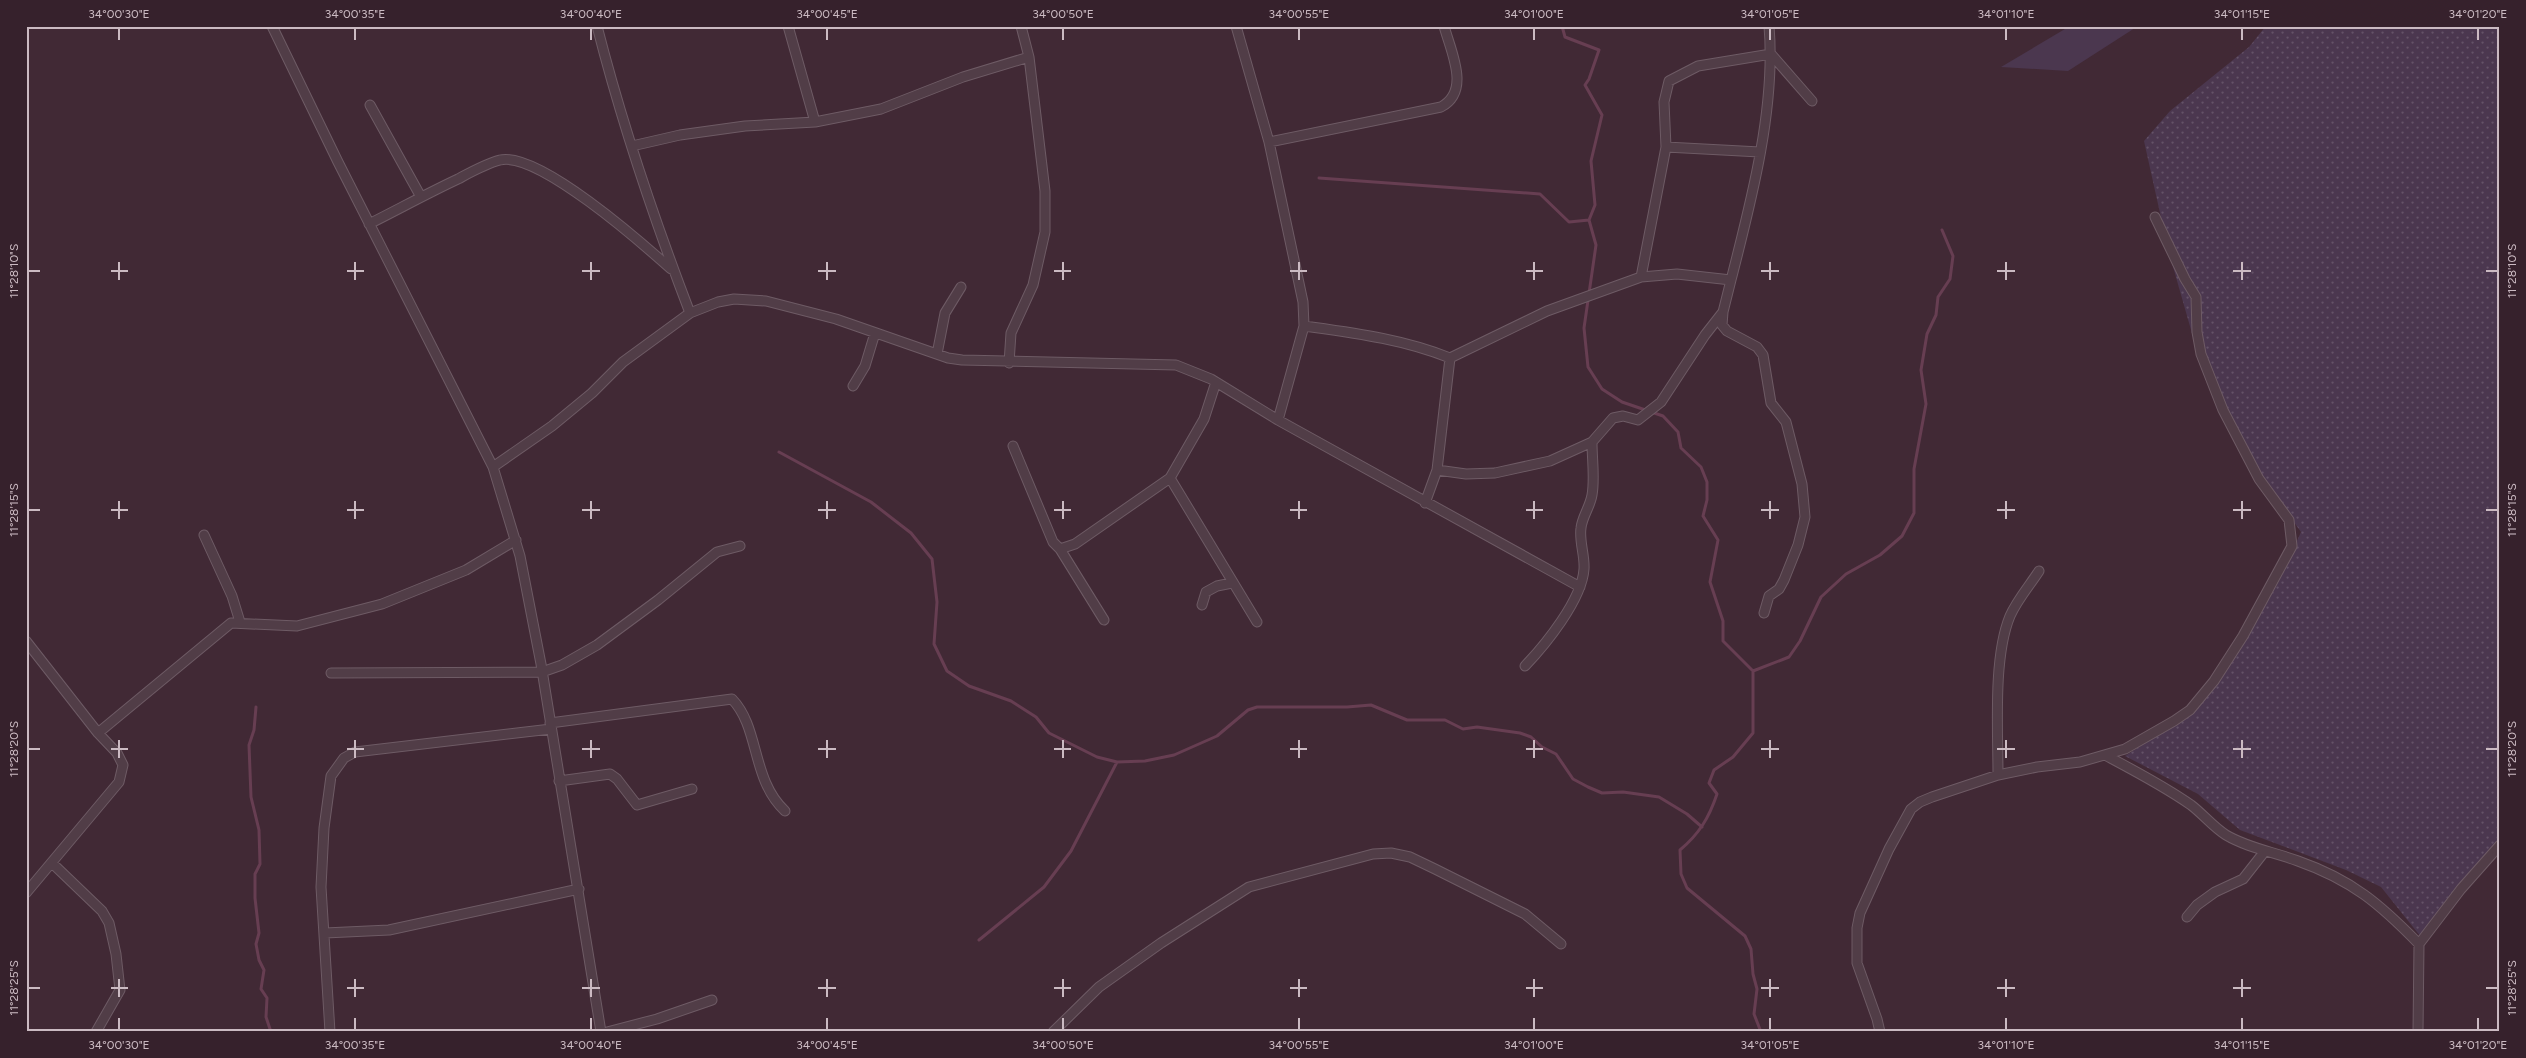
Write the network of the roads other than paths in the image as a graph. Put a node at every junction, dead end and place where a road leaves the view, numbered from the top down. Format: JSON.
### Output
{"nodes":[{"id":1,"x":272,"y":26,"type":"edge"},
{"id":2,"x":597,"y":26,"type":"edge"},
{"id":3,"x":788,"y":26,"type":"edge"},
{"id":4,"x":1021,"y":26,"type":"edge"},
{"id":5,"x":1236,"y":26,"type":"edge"},
{"id":6,"x":1444,"y":26,"type":"edge"},
{"id":7,"x":1769,"y":26,"type":"edge"},
{"id":8,"x":1771,"y":54,"type":"junction"},
{"id":9,"x":1029,"y":57,"type":"junction"},
{"id":10,"x":1812,"y":101,"type":"dead end"},
{"id":11,"x":370,"y":105,"type":"dead end"},
{"id":12,"x":815,"y":122,"type":"junction"},
{"id":13,"x":1269,"y":142,"type":"junction"},
{"id":14,"x":632,"y":146,"type":"junction"},
{"id":15,"x":1666,"y":147,"type":"junction"},
{"id":16,"x":1760,"y":152,"type":"junction"},
{"id":17,"x":421,"y":197,"type":"junction"},
{"id":18,"x":2156,"y":217,"type":"dead end"},
{"id":19,"x":369,"y":224,"type":"junction"},
{"id":20,"x":673,"y":271,"type":"junction"},
{"id":21,"x":1641,"y":278,"type":"junction"},
{"id":22,"x":1731,"y":280,"type":"junction"},
{"id":23,"x":960,"y":287,"type":"dead end"},
{"id":24,"x":1723,"y":312,"type":"junction"},
{"id":25,"x":690,"y":313,"type":"junction"},
{"id":26,"x":1304,"y":326,"type":"junction"},
{"id":27,"x":875,"y":333,"type":"junction"},
{"id":28,"x":937,"y":354,"type":"junction"},
{"id":29,"x":1450,"y":358,"type":"junction"},
{"id":30,"x":1009,"y":363,"type":"junction"},
{"id":31,"x":1216,"y":382,"type":"junction"},
{"id":32,"x":853,"y":386,"type":"dead end"},
{"id":33,"x":1278,"y":420,"type":"junction"},
{"id":34,"x":1592,"y":442,"type":"junction"},
{"id":35,"x":1013,"y":446,"type":"dead end"},
{"id":36,"x":493,"y":467,"type":"junction"},
{"id":37,"x":1437,"y":470,"type":"junction"},
{"id":38,"x":1170,"y":478,"type":"junction"},
{"id":39,"x":1425,"y":503,"type":"junction"},
{"id":40,"x":204,"y":535,"type":"dead end"},
{"id":41,"x":516,"y":540,"type":"junction"},
{"id":42,"x":740,"y":546,"type":"dead end"},
{"id":43,"x":1060,"y":549,"type":"junction"},
{"id":44,"x":2040,"y":571,"type":"dead end"},
{"id":45,"x":1232,"y":583,"type":"junction"},
{"id":46,"x":1580,"y":587,"type":"junction"},
{"id":47,"x":1202,"y":605,"type":"dead end"},
{"id":48,"x":1764,"y":613,"type":"dead end"},
{"id":49,"x":1104,"y":620,"type":"dead end"},
{"id":50,"x":240,"y":622,"type":"junction"},
{"id":51,"x":1257,"y":622,"type":"dead end"},
{"id":52,"x":26,"y":641,"type":"edge"},
{"id":53,"x":1525,"y":666,"type":"dead end"},
{"id":54,"x":542,"y":672,"type":"junction"},
{"id":55,"x":332,"y":673,"type":"dead end"},
{"id":56,"x":550,"y":726,"type":"junction"},
{"id":57,"x":98,"y":733,"type":"junction"},
{"id":58,"x":2105,"y":755,"type":"junction"},
{"id":59,"x":1998,"y":775,"type":"junction"},
{"id":60,"x":559,"y":781,"type":"junction"},
{"id":61,"x":692,"y":789,"type":"dead end"},
{"id":62,"x":785,"y":811,"type":"dead end"},
{"id":63,"x":2500,"y":845,"type":"edge"},
{"id":64,"x":2265,"y":851,"type":"junction"},
{"id":65,"x":52,"y":863,"type":"junction"},
{"id":66,"x":579,"y":889,"type":"junction"},
{"id":67,"x":26,"y":892,"type":"edge"},
{"id":68,"x":2187,"y":917,"type":"dead end"},
{"id":69,"x":325,"y":933,"type":"junction"},
{"id":70,"x":1561,"y":944,"type":"dead end"},
{"id":71,"x":2419,"y":944,"type":"junction"},
{"id":72,"x":712,"y":1000,"type":"dead end"},
{"id":73,"x":96,"y":1032,"type":"edge"},
{"id":74,"x":330,"y":1032,"type":"edge"},
{"id":75,"x":600,"y":1032,"type":"edge"},
{"id":76,"x":606,"y":1032,"type":"edge"},
{"id":77,"x":1053,"y":1032,"type":"edge"},
{"id":78,"x":1880,"y":1032,"type":"edge"},
{"id":79,"x":2418,"y":1032,"type":"edge"}],
"edges":[{"from":1,"to":19,"type":"street"},
{"from":2,"to":14,"type":"street"},
{"from":3,"to":12,"type":"street"},
{"from":4,"to":9,"type":"street"},
{"from":5,"to":13,"type":"street"},
{"from":6,"to":13,"type":"street"},
{"from":7,"to":8,"type":"street"},
{"from":8,"to":10,"type":"street"},
{"from":8,"to":15,"type":"street"},
{"from":8,"to":16,"type":"street"},
{"from":9,"to":12,"type":"street"},
{"from":9,"to":30,"type":"street"},
{"from":11,"to":17,"type":"street"},
{"from":12,"to":14,"type":"street"},
{"from":13,"to":26,"type":"street"},
{"from":14,"to":20,"type":"street"},
{"from":15,"to":16,"type":"street"},
{"from":15,"to":21,"type":"street"},
{"from":16,"to":22,"type":"street"},
{"from":17,"to":19,"type":"street"},
{"from":17,"to":20,"type":"street"},
{"from":18,"to":58,"type":"street"},
{"from":19,"to":36,"type":"street"},
{"from":20,"to":25,"type":"street"},
{"from":21,"to":22,"type":"street"},
{"from":21,"to":29,"type":"street"},
{"from":22,"to":24,"type":"street"},
{"from":23,"to":28,"type":"street"},
{"from":24,"to":34,"type":"street"},
{"from":24,"to":48,"type":"street"},
{"from":25,"to":27,"type":"street"},
{"from":25,"to":36,"type":"street"},
{"from":26,"to":29,"type":"street"},
{"from":26,"to":33,"type":"street"},
{"from":27,"to":28,"type":"street"},
{"from":27,"to":32,"type":"street"},
{"from":28,"to":30,"type":"street"},
{"from":29,"to":37,"type":"street"},
{"from":30,"to":31,"type":"street"},
{"from":31,"to":33,"type":"street"},
{"from":31,"to":38,"type":"street"},
{"from":33,"to":39,"type":"street"},
{"from":34,"to":37,"type":"street"},
{"from":34,"to":46,"type":"street"},
{"from":35,"to":43,"type":"street"},
{"from":36,"to":41,"type":"street"},
{"from":37,"to":39,"type":"street"},
{"from":38,"to":43,"type":"street"},
{"from":38,"to":45,"type":"street"},
{"from":39,"to":46,"type":"street"},
{"from":40,"to":50,"type":"street"},
{"from":41,"to":50,"type":"street"},
{"from":41,"to":54,"type":"street"},
{"from":42,"to":54,"type":"street"},
{"from":43,"to":49,"type":"street"},
{"from":44,"to":59,"type":"street"},
{"from":45,"to":47,"type":"street"},
{"from":45,"to":51,"type":"street"},
{"from":46,"to":53,"type":"street"},
{"from":50,"to":57,"type":"street"},
{"from":52,"to":57,"type":"street"},
{"from":54,"to":55,"type":"street"},
{"from":54,"to":56,"type":"street"},
{"from":56,"to":60,"type":"street"},
{"from":56,"to":62,"type":"street"},
{"from":56,"to":69,"type":"street"},
{"from":57,"to":65,"type":"street"},
{"from":58,"to":59,"type":"street"},
{"from":58,"to":64,"type":"street"},
{"from":59,"to":78,"type":"street"},
{"from":60,"to":61,"type":"street"},
{"from":60,"to":66,"type":"street"},
{"from":63,"to":71,"type":"street"},
{"from":64,"to":68,"type":"street"},
{"from":64,"to":71,"type":"street"},
{"from":65,"to":67,"type":"street"},
{"from":65,"to":73,"type":"street"},
{"from":66,"to":69,"type":"street"},
{"from":66,"to":75,"type":"street"},
{"from":69,"to":74,"type":"street"},
{"from":70,"to":77,"type":"street"},
{"from":71,"to":79,"type":"street"},
{"from":72,"to":76,"type":"street"}]}
